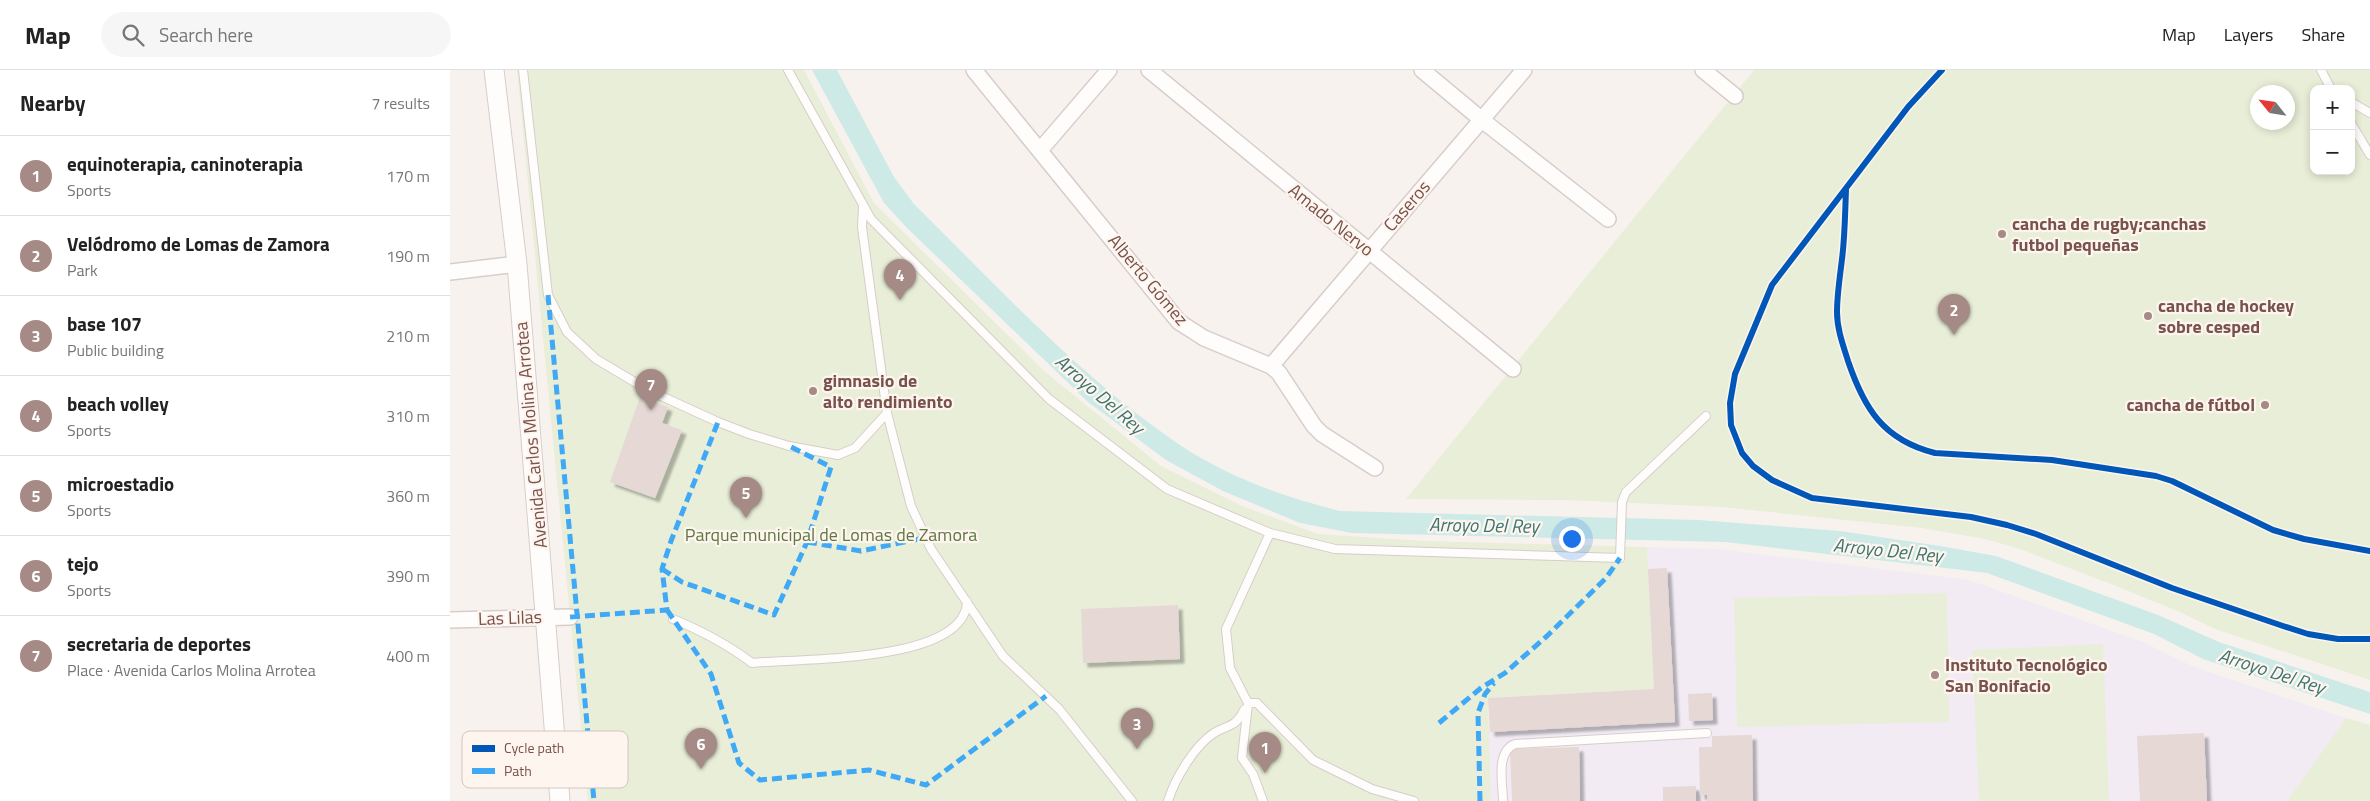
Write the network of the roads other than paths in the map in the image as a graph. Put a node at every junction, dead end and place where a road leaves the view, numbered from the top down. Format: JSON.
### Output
{"nodes":[{"id":1,"x":494,"y":70,"type":"edge"},
{"id":2,"x":523,"y":70,"type":"edge"},
{"id":3,"x":788,"y":70,"type":"edge"},
{"id":4,"x":974,"y":70,"type":"edge"},
{"id":5,"x":1109,"y":70,"type":"edge"},
{"id":6,"x":1149,"y":70,"type":"edge"},
{"id":7,"x":1422,"y":70,"type":"edge"},
{"id":8,"x":1524,"y":70,"type":"edge"},
{"id":9,"x":1703,"y":70,"type":"edge"},
{"id":10,"x":2320,"y":70,"type":"edge"},
{"id":11,"x":2329,"y":85,"type":"edge"},
{"id":12,"x":1735,"y":96,"type":"dead end"},
{"id":13,"x":2355,"y":104,"type":"edge"},
{"id":14,"x":2370,"y":113,"type":"edge"},
{"id":15,"x":1482,"y":120,"type":"junction"},
{"id":16,"x":2355,"y":130,"type":"edge"},
{"id":17,"x":1040,"y":149,"type":"junction"},
{"id":18,"x":2370,"y":155,"type":"edge"},
{"id":19,"x":863,"y":207,"type":"junction"},
{"id":20,"x":1608,"y":219,"type":"dead end"},
{"id":21,"x":1369,"y":251,"type":"junction"},
{"id":22,"x":517,"y":264,"type":"junction"},
{"id":23,"x":450,"y":272,"type":"edge"},
{"id":24,"x":1271,"y":366,"type":"junction"},
{"id":25,"x":1514,"y":369,"type":"dead end"},
{"id":26,"x":887,"y":412,"type":"junction"},
{"id":27,"x":1706,"y":416,"type":"dead end"},
{"id":28,"x":1375,"y":468,"type":"dead end"},
{"id":29,"x":1270,"y":533,"type":"junction"},
{"id":30,"x":967,"y":602,"type":"junction"},
{"id":31,"x":546,"y":617,"type":"junction"},
{"id":32,"x":570,"y":617,"type":"dead end"},
{"id":33,"x":673,"y":619,"type":"dead end"},
{"id":34,"x":450,"y":620,"type":"edge"},
{"id":35,"x":1248,"y":703,"type":"junction"},
{"id":36,"x":555,"y":731,"type":"edge"},
{"id":37,"x":1707,"y":733,"type":"dead end"},
{"id":38,"x":559,"y":788,"type":"edge"},
{"id":39,"x":560,"y":801,"type":"edge"},
{"id":40,"x":1132,"y":801,"type":"edge"},
{"id":41,"x":1168,"y":801,"type":"edge"},
{"id":42,"x":1263,"y":801,"type":"edge"},
{"id":43,"x":1414,"y":801,"type":"edge"},
{"id":44,"x":1503,"y":801,"type":"edge"}],
"edges":[{"from":1,"to":22,"type":"street","name":"Avenida Carlos Molina Arrotea"},
{"from":2,"to":26,"type":"lane"},
{"from":3,"to":19,"type":"lane"},
{"from":4,"to":17,"type":"street","name":"Alberto Gómez"},
{"from":5,"to":17,"type":"street"},
{"from":6,"to":21,"type":"street","name":"Amado Nervo"},
{"from":7,"to":15,"type":"street"},
{"from":8,"to":15,"type":"street","name":"Caseros"},
{"from":9,"to":12,"type":"street"},
{"from":10,"to":11,"type":"lane"},
{"from":13,"to":14,"type":"lane"},
{"from":15,"to":20,"type":"street"},
{"from":15,"to":21,"type":"street","name":"Caseros"},
{"from":16,"to":18,"type":"lane"},
{"from":17,"to":24,"type":"street","name":"Alberto Gómez"},
{"from":19,"to":26,"type":"lane"},
{"from":19,"to":29,"type":"lane"},
{"from":21,"to":24,"type":"street","name":"Caseros"},
{"from":21,"to":25,"type":"street","name":"Amado Nervo"},
{"from":22,"to":23,"type":"street"},
{"from":22,"to":31,"type":"street","name":"Avenida Carlos Molina Arrotea"},
{"from":24,"to":28,"type":"street","name":"Alberto Gómez"},
{"from":26,"to":30,"type":"lane"},
{"from":27,"to":29,"type":"lane"},
{"from":29,"to":35,"type":"lane"},
{"from":30,"to":33,"type":"lane"},
{"from":30,"to":40,"type":"lane"},
{"from":31,"to":32,"type":"street","name":"Las Lilas"},
{"from":31,"to":34,"type":"street","name":"Las Lilas"},
{"from":31,"to":36,"type":"street","name":"Avenida Carlos Molina Arrotea"},
{"from":35,"to":41,"type":"lane"},
{"from":35,"to":42,"type":"lane"},
{"from":35,"to":43,"type":"lane"},
{"from":37,"to":44,"type":"lane"},
{"from":38,"to":39,"type":"street","name":"Avenida Carlos Molina Arrotea"}]}
